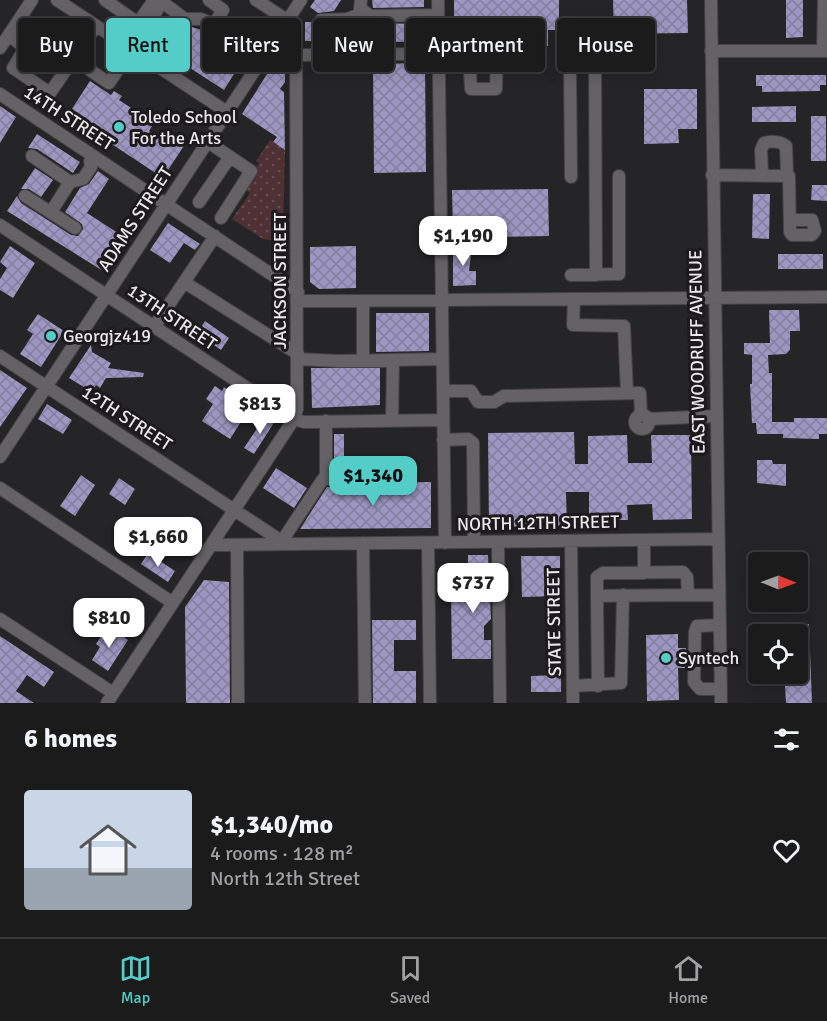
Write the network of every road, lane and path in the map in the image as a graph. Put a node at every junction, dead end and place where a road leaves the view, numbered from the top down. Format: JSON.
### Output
{"nodes":[{"id":1,"x":32,"y":0,"type":"edge"},
{"id":2,"x":57,"y":0,"type":"edge"},
{"id":3,"x":105,"y":0,"type":"edge"},
{"id":4,"x":209,"y":0,"type":"edge"},
{"id":5,"x":256,"y":0,"type":"edge"},
{"id":6,"x":301,"y":0,"type":"edge"},
{"id":7,"x":362,"y":0,"type":"edge"},
{"id":8,"x":438,"y":0,"type":"edge"},
{"id":9,"x":711,"y":0,"type":"edge"},
{"id":10,"x":824,"y":0,"type":"edge"},
{"id":11,"x":160,"y":1,"type":"edge"},
{"id":12,"x":364,"y":13,"type":"junction"},
{"id":13,"x":438,"y":15,"type":"joint"},
{"id":14,"x":151,"y":18,"type":"edge"},
{"id":15,"x":184,"y":18,"type":"edge"},
{"id":16,"x":284,"y":18,"type":"edge"},
{"id":17,"x":288,"y":18,"type":"edge"},
{"id":18,"x":350,"y":18,"type":"edge"},
{"id":19,"x":190,"y":19,"type":"edge"},
{"id":20,"x":96,"y":26,"type":"junction"},
{"id":21,"x":94,"y":29,"type":"edge"},
{"id":22,"x":106,"y":32,"type":"edge"},
{"id":23,"x":9,"y":35,"type":"junction"},
{"id":24,"x":18,"y":42,"type":"edge"},
{"id":25,"x":0,"y":48,"type":"edge"},
{"id":26,"x":711,"y":51,"type":"junction"},
{"id":27,"x":825,"y":51,"type":"edge"},
{"id":28,"x":406,"y":54,"type":"edge"},
{"id":29,"x":301,"y":55,"type":"edge"},
{"id":30,"x":18,"y":60,"type":"edge"},
{"id":31,"x":18,"y":71,"type":"edge"},
{"id":32,"x":19,"y":72,"type":"edge"},
{"id":33,"x":64,"y":72,"type":"edge"},
{"id":34,"x":92,"y":72,"type":"edge"},
{"id":35,"x":116,"y":72,"type":"edge"},
{"id":36,"x":167,"y":72,"type":"edge"},
{"id":37,"x":253,"y":72,"type":"edge"},
{"id":38,"x":296,"y":72,"type":"edge"},
{"id":39,"x":438,"y":72,"type":"edge"},
{"id":40,"x":570,"y":72,"type":"edge"},
{"id":41,"x":595,"y":72,"type":"edge"},
{"id":42,"x":0,"y":94,"type":"edge"},
{"id":43,"x":227,"y":112,"type":"junction"},
{"id":44,"x":208,"y":142,"type":"junction"},
{"id":45,"x":32,"y":156,"type":"dead end"},
{"id":46,"x":230,"y":157,"type":"junction"},
{"id":47,"x":92,"y":158,"type":"junction"},
{"id":48,"x":762,"y":174,"type":"junction"},
{"id":49,"x":787,"y":174,"type":"junction"},
{"id":50,"x":712,"y":175,"type":"junction"},
{"id":51,"x":619,"y":176,"type":"dead end"},
{"id":52,"x":571,"y":177,"type":"dead end"},
{"id":53,"x":74,"y":181,"type":"junction"},
{"id":54,"x":25,"y":196,"type":"dead end"},
{"id":55,"x":199,"y":202,"type":"dead end"},
{"id":56,"x":167,"y":203,"type":"junction"},
{"id":57,"x":51,"y":212,"type":"junction"},
{"id":58,"x":221,"y":218,"type":"dead end"},
{"id":59,"x":790,"y":220,"type":"dead end"},
{"id":60,"x":0,"y":225,"type":"edge"},
{"id":61,"x":75,"y":228,"type":"dead end"},
{"id":62,"x":215,"y":236,"type":"junction"},
{"id":63,"x":571,"y":275,"type":"dead end"},
{"id":64,"x":597,"y":275,"type":"junction"},
{"id":65,"x":184,"y":282,"type":"junction"},
{"id":66,"x":107,"y":295,"type":"junction"},
{"id":67,"x":298,"y":297,"type":"junction"},
{"id":68,"x":713,"y":297,"type":"junction"},
{"id":69,"x":827,"y":297,"type":"edge"},
{"id":70,"x":574,"y":299,"type":"junction"},
{"id":71,"x":363,"y":301,"type":"junction"},
{"id":72,"x":442,"y":301,"type":"junction"},
{"id":73,"x":154,"y":327,"type":"junction"},
{"id":74,"x":0,"y":356,"type":"edge"},
{"id":75,"x":298,"y":356,"type":"junction"},
{"id":76,"x":442,"y":359,"type":"junction"},
{"id":77,"x":363,"y":360,"type":"junction"},
{"id":78,"x":393,"y":360,"type":"junction"},
{"id":79,"x":46,"y":387,"type":"junction"},
{"id":80,"x":443,"y":391,"type":"junction"},
{"id":81,"x":627,"y":393,"type":"junction"},
{"id":82,"x":716,"y":416,"type":"junction"},
{"id":83,"x":294,"y":419,"type":"junction"},
{"id":84,"x":443,"y":420,"type":"junction"},
{"id":85,"x":326,"y":421,"type":"junction"},
{"id":86,"x":392,"y":421,"type":"junction"},
{"id":87,"x":443,"y":440,"type":"junction"},
{"id":88,"x":0,"y":458,"type":"edge"},
{"id":89,"x":326,"y":479,"type":"junction"},
{"id":90,"x":361,"y":479,"type":"dead end"},
{"id":91,"x":0,"y":488,"type":"edge"},
{"id":92,"x":235,"y":510,"type":"junction"},
{"id":93,"x":718,"y":539,"type":"junction"},
{"id":94,"x":644,"y":540,"type":"junction"},
{"id":95,"x":571,"y":541,"type":"junction"},
{"id":96,"x":474,"y":542,"type":"junction"},
{"id":97,"x":498,"y":542,"type":"junction"},
{"id":98,"x":284,"y":543,"type":"junction"},
{"id":99,"x":363,"y":543,"type":"junction"},
{"id":100,"x":428,"y":543,"type":"junction"},
{"id":101,"x":445,"y":543,"type":"junction"},
{"id":102,"x":212,"y":545,"type":"junction"},
{"id":103,"x":237,"y":545,"type":"junction"},
{"id":104,"x":644,"y":573,"type":"junction"},
{"id":105,"x":688,"y":595,"type":"junction"},
{"id":106,"x":719,"y":595,"type":"junction"},
{"id":107,"x":597,"y":596,"type":"junction"},
{"id":108,"x":622,"y":596,"type":"junction"},
{"id":109,"x":173,"y":603,"type":"junction"},
{"id":110,"x":0,"y":619,"type":"edge"},
{"id":111,"x":719,"y":625,"type":"junction"},
{"id":112,"x":573,"y":686,"type":"junction"},
{"id":113,"x":598,"y":686,"type":"junction"},
{"id":114,"x":721,"y":689,"type":"junction"},
{"id":115,"x":110,"y":698,"type":"edge"},
{"id":116,"x":238,"y":703,"type":"edge"},
{"id":117,"x":365,"y":703,"type":"edge"},
{"id":118,"x":430,"y":703,"type":"edge"},
{"id":119,"x":500,"y":703,"type":"edge"},
{"id":120,"x":573,"y":703,"type":"edge"},
{"id":121,"x":721,"y":703,"type":"edge"}],
"edges":[{"from":1,"to":23,"type":"street"},
{"from":2,"to":20,"type":"street"},
{"from":3,"to":11,"type":"street"},
{"from":4,"to":19,"type":"street"},
{"from":5,"to":16,"type":"street"},
{"from":6,"to":17,"type":"street","name":"ADAMS STREET"},
{"from":7,"to":12,"type":"street"},
{"from":8,"to":13,"type":"street"},
{"from":9,"to":26,"type":"street","name":"EAST WOODRUFF AVENUE"},
{"from":10,"to":27,"type":"street"},
{"from":11,"to":14,"type":"street"},
{"from":11,"to":15,"type":"street"},
{"from":12,"to":13,"type":"street"},
{"from":12,"to":18,"type":"street"},
{"from":20,"to":21,"type":"street"},
{"from":20,"to":22,"type":"street"},
{"from":23,"to":24,"type":"street"},
{"from":23,"to":25,"type":"street"},
{"from":26,"to":27,"type":"street"},
{"from":26,"to":50,"type":"street","name":"EAST WOODRUFF AVENUE"},
{"from":28,"to":29,"type":"street"},
{"from":30,"to":31,"type":"street"},
{"from":32,"to":33,"type":"street"},
{"from":34,"to":35,"type":"street"},
{"from":36,"to":43,"type":"street"},
{"from":37,"to":43,"type":"street","name":"ADAMS STREET"},
{"from":38,"to":67,"type":"street","name":"JACKSON STREET"},
{"from":39,"to":72,"type":"street"},
{"from":40,"to":52,"type":"street"},
{"from":41,"to":64,"type":"street"},
{"from":42,"to":47,"type":"street","name":"14TH STREET"},
{"from":43,"to":44,"type":"street","name":"ADAMS STREET"},
{"from":44,"to":46,"type":"street"},
{"from":44,"to":56,"type":"street","name":"ADAMS STREET"},
{"from":45,"to":53,"type":"street"},
{"from":46,"to":55,"type":"street"},
{"from":46,"to":58,"type":"street"},
{"from":47,"to":53,"type":"street"},
{"from":47,"to":56,"type":"street","name":"14TH STREET"},
{"from":48,"to":49,"type":"street"},
{"from":48,"to":49,"type":"street"},
{"from":48,"to":50,"type":"street"},
{"from":49,"to":59,"type":"street"},
{"from":50,"to":68,"type":"street","name":"EAST WOODRUFF AVENUE"},
{"from":51,"to":64,"type":"street"},
{"from":53,"to":57,"type":"street"},
{"from":54,"to":57,"type":"street"},
{"from":56,"to":62,"type":"street","name":"14TH STREET"},
{"from":56,"to":66,"type":"street","name":"ADAMS STREET"},
{"from":57,"to":61,"type":"street"},
{"from":60,"to":66,"type":"street","name":"13TH STREET"},
{"from":62,"to":65,"type":"street"},
{"from":62,"to":67,"type":"street","name":"14TH STREET"},
{"from":63,"to":64,"type":"street"},
{"from":65,"to":73,"type":"street"},
{"from":65,"to":75,"type":"street"},
{"from":66,"to":73,"type":"street","name":"13TH STREET"},
{"from":66,"to":79,"type":"street","name":"ADAMS STREET"},
{"from":67,"to":71,"type":"street"},
{"from":67,"to":75,"type":"street","name":"JACKSON STREET"},
{"from":68,"to":69,"type":"street"},
{"from":68,"to":70,"type":"street"},
{"from":68,"to":82,"type":"street","name":"EAST WOODRUFF AVENUE"},
{"from":70,"to":72,"type":"street"},
{"from":70,"to":81,"type":"street"},
{"from":71,"to":72,"type":"street"},
{"from":71,"to":77,"type":"street"},
{"from":72,"to":76,"type":"street"},
{"from":73,"to":83,"type":"street","name":"13TH STREET"},
{"from":74,"to":79,"type":"street","name":"12TH STREET"},
{"from":75,"to":77,"type":"street"},
{"from":75,"to":83,"type":"street","name":"JACKSON STREET"},
{"from":76,"to":78,"type":"street"},
{"from":76,"to":80,"type":"street"},
{"from":77,"to":78,"type":"street"},
{"from":78,"to":86,"type":"street"},
{"from":79,"to":88,"type":"street","name":"ADAMS STREET"},
{"from":79,"to":92,"type":"street","name":"12TH STREET"},
{"from":80,"to":81,"type":"street"},
{"from":80,"to":84,"type":"street"},
{"from":81,"to":82,"type":"street"},
{"from":82,"to":93,"type":"street","name":"EAST WOODRUFF AVENUE"},
{"from":83,"to":85,"type":"street"},
{"from":83,"to":92,"type":"street","name":"JACKSON STREET"},
{"from":84,"to":86,"type":"street"},
{"from":84,"to":87,"type":"street"},
{"from":85,"to":86,"type":"street"},
{"from":85,"to":89,"type":"street"},
{"from":87,"to":96,"type":"street"},
{"from":87,"to":101,"type":"street"},
{"from":89,"to":90,"type":"street"},
{"from":89,"to":98,"type":"street"},
{"from":91,"to":109,"type":"street"},
{"from":92,"to":98,"type":"street"},
{"from":92,"to":102,"type":"street","name":"JACKSON STREET"},
{"from":93,"to":94,"type":"street","name":"NORTH 12TH STREET"},
{"from":93,"to":106,"type":"street","name":"EAST WOODRUFF AVENUE"},
{"from":94,"to":95,"type":"street","name":"NORTH 12TH STREET"},
{"from":94,"to":104,"type":"street"},
{"from":95,"to":97,"type":"street","name":"NORTH 12TH STREET"},
{"from":95,"to":112,"type":"street","name":"STATE STREET"},
{"from":96,"to":97,"type":"street","name":"NORTH 12TH STREET"},
{"from":96,"to":101,"type":"street","name":"NORTH 12TH STREET"},
{"from":97,"to":119,"type":"street"},
{"from":98,"to":99,"type":"street","name":"NORTH 12TH STREET"},
{"from":98,"to":103,"type":"street","name":"NORTH 12TH STREET"},
{"from":99,"to":100,"type":"street","name":"NORTH 12TH STREET"},
{"from":99,"to":117,"type":"street"},
{"from":100,"to":101,"type":"street","name":"NORTH 12TH STREET"},
{"from":100,"to":118,"type":"street"},
{"from":102,"to":103,"type":"street","name":"NORTH 12TH STREET"},
{"from":102,"to":109,"type":"street","name":"JACKSON STREET"},
{"from":103,"to":116,"type":"street"},
{"from":104,"to":105,"type":"street"},
{"from":104,"to":107,"type":"street"},
{"from":105,"to":106,"type":"street"},
{"from":105,"to":108,"type":"street"},
{"from":106,"to":111,"type":"street","name":"EAST WOODRUFF AVENUE"},
{"from":107,"to":108,"type":"street"},
{"from":107,"to":113,"type":"street"},
{"from":108,"to":113,"type":"street"},
{"from":109,"to":115,"type":"street","name":"JACKSON STREET"},
{"from":110,"to":115,"type":"street"},
{"from":111,"to":114,"type":"street","name":"EAST WOODRUFF AVENUE"},
{"from":111,"to":114,"type":"street"},
{"from":112,"to":113,"type":"street"},
{"from":112,"to":120,"type":"street","name":"STATE STREET"},
{"from":114,"to":121,"type":"street","name":"EAST WOODRUFF AVENUE"}]}
